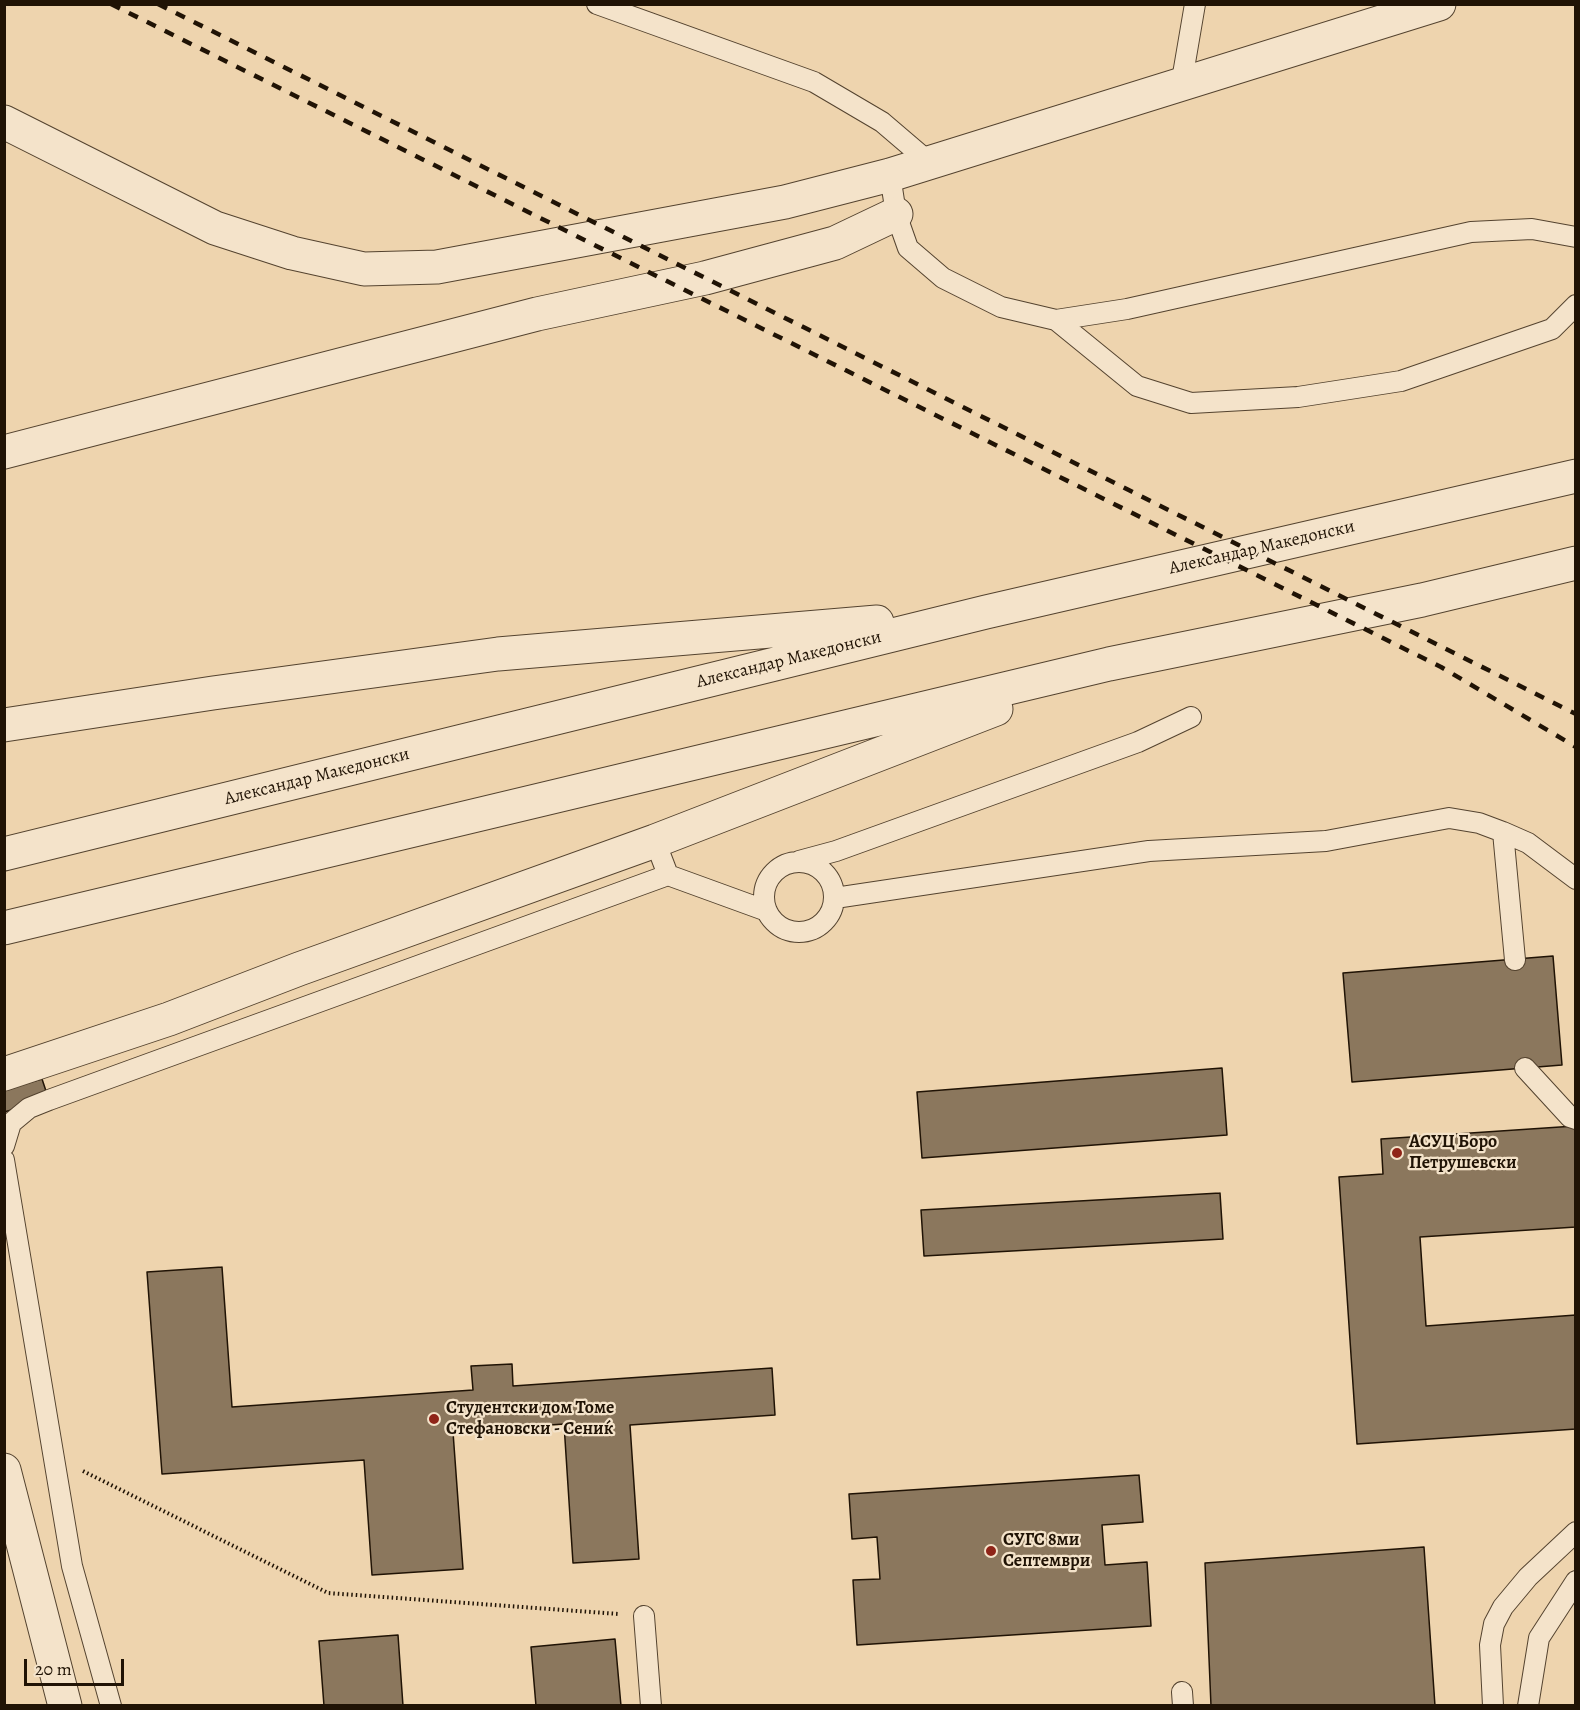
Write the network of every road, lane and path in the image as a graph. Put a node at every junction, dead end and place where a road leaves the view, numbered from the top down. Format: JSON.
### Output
{"nodes":[{"id":1,"x":597,"y":4,"type":"edge"},
{"id":2,"x":1195,"y":4,"type":"edge"},
{"id":3,"x":1439,"y":4,"type":"edge"},
{"id":4,"x":1181,"y":86,"type":"junction"},
{"id":5,"x":4,"y":122,"type":"edge"},
{"id":6,"x":930,"y":163,"type":"junction"},
{"id":7,"x":890,"y":176,"type":"junction"},
{"id":8,"x":896,"y":214,"type":"junction"},
{"id":9,"x":1575,"y":237,"type":"edge"},
{"id":10,"x":1575,"y":305,"type":"edge"},
{"id":11,"x":1056,"y":320,"type":"junction"},
{"id":12,"x":4,"y":452,"type":"edge"},
{"id":13,"x":1575,"y":476,"type":"edge"},
{"id":14,"x":1575,"y":563,"type":"edge"},
{"id":15,"x":986,"y":612,"type":"junction"},
{"id":16,"x":1109,"y":664,"type":"junction"},
{"id":17,"x":1191,"y":717,"type":"dead end"},
{"id":18,"x":4,"y":725,"type":"edge"},
{"id":19,"x":1503,"y":832,"type":"junction"},
{"id":20,"x":655,"y":841,"type":"junction"},
{"id":21,"x":4,"y":854,"type":"edge"},
{"id":22,"x":799,"y":861,"type":"junction"},
{"id":23,"x":668,"y":874,"type":"junction"},
{"id":24,"x":1575,"y":879,"type":"edge"},
{"id":25,"x":835,"y":898,"type":"junction"},
{"id":26,"x":767,"y":911,"type":"junction"},
{"id":27,"x":4,"y":928,"type":"edge"},
{"id":28,"x":1515,"y":960,"type":"dead end"},
{"id":29,"x":1525,"y":1068,"type":"dead end"},
{"id":30,"x":6,"y":1075,"type":"edge"},
{"id":31,"x":1575,"y":1119,"type":"edge"},
{"id":32,"x":4,"y":1146,"type":"edge"},
{"id":33,"x":4,"y":1160,"type":"edge"},
{"id":34,"x":55,"y":1457,"type":"junction"},
{"id":35,"x":4,"y":1470,"type":"edge"},
{"id":36,"x":1575,"y":1532,"type":"edge"},
{"id":37,"x":1575,"y":1581,"type":"edge"},
{"id":38,"x":644,"y":1616,"type":"joint"},
{"id":39,"x":65,"y":1706,"type":"edge"},
{"id":40,"x":111,"y":1706,"type":"edge"},
{"id":41,"x":651,"y":1706,"type":"edge"},
{"id":42,"x":1493,"y":1706,"type":"edge"},
{"id":43,"x":1528,"y":1706,"type":"edge"}],
"edges":[{"from":1,"to":6,"type":"lane"},
{"from":2,"to":4,"type":"lane"},
{"from":3,"to":4,"type":"street"},
{"from":4,"to":6,"type":"street"},
{"from":5,"to":7,"type":"street"},
{"from":6,"to":7,"type":"street"},
{"from":7,"to":8,"type":"lane"},
{"from":8,"to":11,"type":"lane"},
{"from":8,"to":12,"type":"street"},
{"from":9,"to":11,"type":"lane"},
{"from":10,"to":11,"type":"lane"},
{"from":13,"to":15,"type":"street","name":"Александар Македонски"},
{"from":14,"to":16,"type":"street"},
{"from":15,"to":18,"type":"street"},
{"from":15,"to":21,"type":"street","name":"Александар Македонски"},
{"from":16,"to":20,"type":"street"},
{"from":16,"to":27,"type":"street"},
{"from":17,"to":22,"type":"lane"},
{"from":19,"to":24,"type":"lane"},
{"from":19,"to":25,"type":"lane"},
{"from":19,"to":28,"type":"lane"},
{"from":20,"to":23,"type":"lane"},
{"from":20,"to":30,"type":"street"},
{"from":22,"to":25,"type":"lane"},
{"from":22,"to":26,"type":"lane"},
{"from":23,"to":26,"type":"lane"},
{"from":23,"to":32,"type":"lane"},
{"from":25,"to":26,"type":"lane"},
{"from":29,"to":31,"type":"lane"},
{"from":33,"to":34,"type":"lane"},
{"from":34,"to":38,"type":"path"},
{"from":34,"to":40,"type":"lane"},
{"from":35,"to":39,"type":"street"},
{"from":36,"to":42,"type":"lane"},
{"from":37,"to":43,"type":"lane"},
{"from":38,"to":41,"type":"lane"}]}
